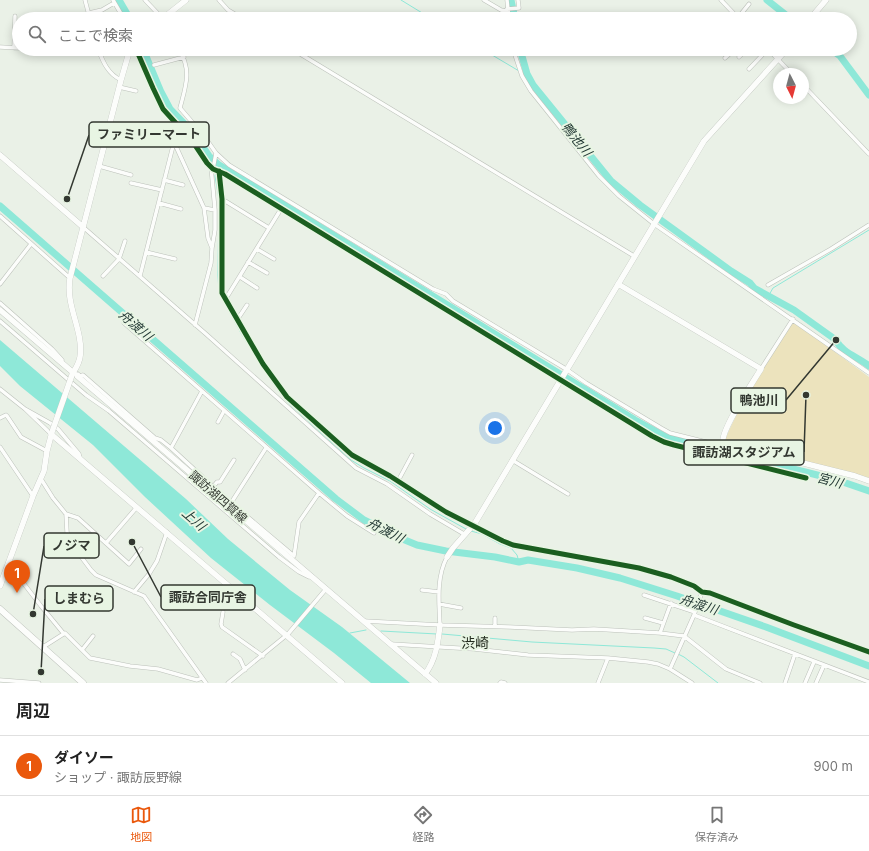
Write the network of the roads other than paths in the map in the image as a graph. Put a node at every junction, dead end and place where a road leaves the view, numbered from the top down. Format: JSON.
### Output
{"nodes":[{"id":1,"x":85,"y":0,"type":"edge"},
{"id":2,"x":145,"y":0,"type":"edge"},
{"id":3,"x":186,"y":0,"type":"edge"},
{"id":4,"x":220,"y":0,"type":"edge"},
{"id":5,"x":484,"y":0,"type":"edge"},
{"id":6,"x":507,"y":0,"type":"edge"},
{"id":7,"x":518,"y":0,"type":"edge"},
{"id":8,"x":721,"y":0,"type":"edge"},
{"id":9,"x":826,"y":0,"type":"edge"},
{"id":10,"x":114,"y":1,"type":"edge"},
{"id":11,"x":748,"y":4,"type":"dead end"},
{"id":12,"x":506,"y":10,"type":"junction"},
{"id":13,"x":89,"y":12,"type":"edge"},
{"id":14,"x":93,"y":12,"type":"edge"},
{"id":15,"x":120,"y":12,"type":"edge"},
{"id":16,"x":156,"y":12,"type":"edge"},
{"id":17,"x":171,"y":12,"type":"edge"},
{"id":18,"x":231,"y":12,"type":"edge"},
{"id":19,"x":732,"y":12,"type":"edge"},
{"id":20,"x":743,"y":12,"type":"edge"},
{"id":21,"x":816,"y":12,"type":"edge"},
{"id":22,"x":0,"y":47,"type":"edge"},
{"id":23,"x":12,"y":48,"type":"edge"},
{"id":24,"x":101,"y":56,"type":"edge"},
{"id":25,"x":128,"y":56,"type":"edge"},
{"id":26,"x":139,"y":56,"type":"edge"},
{"id":27,"x":304,"y":56,"type":"edge"},
{"id":28,"x":515,"y":56,"type":"edge"},
{"id":29,"x":761,"y":56,"type":"edge"},
{"id":30,"x":774,"y":56,"type":"edge"},
{"id":31,"x":781,"y":56,"type":"edge"},
{"id":32,"x":184,"y":57,"type":"joint"},
{"id":33,"x":778,"y":60,"type":"junction"},
{"id":34,"x":154,"y":65,"type":"dead end"},
{"id":35,"x":786,"y":68,"type":"edge"},
{"id":36,"x":749,"y":69,"type":"dead end"},
{"id":37,"x":121,"y":80,"type":"junction"},
{"id":38,"x":119,"y":87,"type":"junction"},
{"id":39,"x":136,"y":91,"type":"dead end"},
{"id":40,"x":809,"y":91,"type":"edge"},
{"id":41,"x":109,"y":126,"type":"junction"},
{"id":42,"x":186,"y":133,"type":"junction"},
{"id":43,"x":174,"y":142,"type":"junction"},
{"id":44,"x":0,"y":154,"type":"edge"},
{"id":45,"x":869,"y":154,"type":"edge"},
{"id":46,"x":216,"y":155,"type":"junction"},
{"id":47,"x":99,"y":166,"type":"junction"},
{"id":48,"x":213,"y":168,"type":"junction"},
{"id":49,"x":219,"y":172,"type":"junction"},
{"id":50,"x":130,"y":175,"type":"dead end"},
{"id":51,"x":164,"y":180,"type":"junction"},
{"id":52,"x":131,"y":183,"type":"dead end"},
{"id":53,"x":184,"y":185,"type":"dead end"},
{"id":54,"x":162,"y":190,"type":"junction"},
{"id":55,"x":222,"y":199,"type":"junction"},
{"id":56,"x":158,"y":203,"type":"junction"},
{"id":57,"x":204,"y":208,"type":"junction"},
{"id":58,"x":181,"y":209,"type":"dead end"},
{"id":59,"x":281,"y":209,"type":"junction"},
{"id":60,"x":215,"y":210,"type":"junction"},
{"id":61,"x":0,"y":216,"type":"edge"},
{"id":62,"x":654,"y":223,"type":"junction"},
{"id":63,"x":869,"y":224,"type":"edge"},
{"id":64,"x":83,"y":227,"type":"junction"},
{"id":65,"x":269,"y":228,"type":"junction"},
{"id":66,"x":125,"y":241,"type":"dead end"},
{"id":67,"x":31,"y":244,"type":"junction"},
{"id":68,"x":212,"y":248,"type":"junction"},
{"id":69,"x":257,"y":249,"type":"junction"},
{"id":70,"x":146,"y":252,"type":"junction"},
{"id":71,"x":634,"y":256,"type":"junction"},
{"id":72,"x":119,"y":259,"type":"junction"},
{"id":73,"x":274,"y":259,"type":"dead end"},
{"id":74,"x":175,"y":260,"type":"dead end"},
{"id":75,"x":248,"y":262,"type":"junction"},
{"id":76,"x":266,"y":273,"type":"dead end"},
{"id":77,"x":70,"y":276,"type":"junction"},
{"id":78,"x":103,"y":276,"type":"dead end"},
{"id":79,"x":140,"y":276,"type":"junction"},
{"id":80,"x":240,"y":277,"type":"junction"},
{"id":81,"x":0,"y":284,"type":"edge"},
{"id":82,"x":618,"y":284,"type":"junction"},
{"id":83,"x":768,"y":285,"type":"dead end"},
{"id":84,"x":258,"y":288,"type":"dead end"},
{"id":85,"x":225,"y":300,"type":"junction"},
{"id":86,"x":0,"y":303,"type":"edge"},
{"id":87,"x":247,"y":305,"type":"dead end"},
{"id":88,"x":0,"y":310,"type":"edge"},
{"id":89,"x":793,"y":319,"type":"junction"},
{"id":90,"x":237,"y":320,"type":"junction"},
{"id":91,"x":0,"y":321,"type":"edge"},
{"id":92,"x":124,"y":323,"type":"dead end"},
{"id":93,"x":195,"y":325,"type":"junction"},
{"id":94,"x":65,"y":366,"type":"junction"},
{"id":95,"x":761,"y":369,"type":"junction"},
{"id":96,"x":566,"y":370,"type":"junction"},
{"id":97,"x":73,"y":373,"type":"junction"},
{"id":98,"x":869,"y":373,"type":"edge"},
{"id":99,"x":560,"y":379,"type":"junction"},
{"id":100,"x":0,"y":389,"type":"edge"},
{"id":101,"x":202,"y":391,"type":"junction"},
{"id":102,"x":25,"y":410,"type":"junction"},
{"id":103,"x":224,"y":411,"type":"junction"},
{"id":104,"x":0,"y":418,"type":"edge"},
{"id":105,"x":218,"y":422,"type":"dead end"},
{"id":106,"x":51,"y":433,"type":"junction"},
{"id":107,"x":723,"y":443,"type":"junction"},
{"id":108,"x":0,"y":447,"type":"edge"},
{"id":109,"x":171,"y":448,"type":"junction"},
{"id":110,"x":266,"y":448,"type":"junction"},
{"id":111,"x":743,"y":450,"type":"junction"},
{"id":112,"x":47,"y":451,"type":"junction"},
{"id":113,"x":412,"y":455,"type":"dead end"},
{"id":114,"x":80,"y":459,"type":"junction"},
{"id":115,"x":234,"y":460,"type":"dead end"},
{"id":116,"x":512,"y":460,"type":"junction"},
{"id":117,"x":740,"y":462,"type":"junction"},
{"id":118,"x":806,"y":478,"type":"dead end"},
{"id":119,"x":41,"y":479,"type":"junction"},
{"id":120,"x":398,"y":481,"type":"junction"},
{"id":121,"x":869,"y":481,"type":"edge"},
{"id":122,"x":213,"y":486,"type":"junction"},
{"id":123,"x":319,"y":493,"type":"junction"},
{"id":124,"x":568,"y":494,"type":"dead end"},
{"id":125,"x":33,"y":496,"type":"junction"},
{"id":126,"x":232,"y":503,"type":"junction"},
{"id":127,"x":137,"y":507,"type":"junction"},
{"id":128,"x":66,"y":514,"type":"junction"},
{"id":129,"x":472,"y":526,"type":"junction"},
{"id":130,"x":167,"y":532,"type":"junction"},
{"id":131,"x":374,"y":532,"type":"dead end"},
{"id":132,"x":464,"y":534,"type":"junction"},
{"id":133,"x":106,"y":543,"type":"junction"},
{"id":134,"x":142,"y":549,"type":"dead end"},
{"id":135,"x":448,"y":558,"type":"joint"},
{"id":136,"x":8,"y":564,"type":"junction"},
{"id":137,"x":312,"y":578,"type":"junction"},
{"id":138,"x":0,"y":586,"type":"edge"},
{"id":139,"x":325,"y":590,"type":"junction"},
{"id":140,"x":422,"y":590,"type":"dead end"},
{"id":141,"x":134,"y":592,"type":"junction"},
{"id":142,"x":439,"y":592,"type":"junction"},
{"id":143,"x":701,"y":593,"type":"junction"},
{"id":144,"x":644,"y":595,"type":"dead end"},
{"id":145,"x":671,"y":603,"type":"junction"},
{"id":146,"x":440,"y":604,"type":"junction"},
{"id":147,"x":461,"y":608,"type":"dead end"},
{"id":148,"x":0,"y":609,"type":"edge"},
{"id":149,"x":224,"y":612,"type":"dead end"},
{"id":150,"x":695,"y":612,"type":"junction"},
{"id":151,"x":495,"y":618,"type":"dead end"},
{"id":152,"x":645,"y":618,"type":"dead end"},
{"id":153,"x":363,"y":620,"type":"junction"},
{"id":154,"x":663,"y":623,"type":"junction"},
{"id":155,"x":440,"y":625,"type":"junction"},
{"id":156,"x":495,"y":626,"type":"junction"},
{"id":157,"x":660,"y":633,"type":"junction"},
{"id":158,"x":64,"y":634,"type":"junction"},
{"id":159,"x":287,"y":635,"type":"junction"},
{"id":160,"x":93,"y":636,"type":"dead end"},
{"id":161,"x":684,"y":636,"type":"junction"},
{"id":162,"x":390,"y":644,"type":"junction"},
{"id":163,"x":437,"y":646,"type":"junction"},
{"id":164,"x":43,"y":647,"type":"junction"},
{"id":165,"x":82,"y":650,"type":"junction"},
{"id":166,"x":255,"y":650,"type":"junction"},
{"id":167,"x":869,"y":652,"type":"edge"},
{"id":168,"x":233,"y":654,"type":"dead end"},
{"id":169,"x":251,"y":654,"type":"dead end"},
{"id":170,"x":795,"y":654,"type":"junction"},
{"id":171,"x":263,"y":656,"type":"junction"},
{"id":172,"x":608,"y":658,"type":"junction"},
{"id":173,"x":814,"y":662,"type":"junction"},
{"id":174,"x":824,"y":665,"type":"junction"},
{"id":175,"x":670,"y":669,"type":"junction"},
{"id":176,"x":245,"y":670,"type":"junction"},
{"id":177,"x":425,"y":674,"type":"junction"},
{"id":178,"x":202,"y":678,"type":"junction"},
{"id":179,"x":0,"y":680,"type":"edge"},
{"id":180,"x":869,"y":682,"type":"edge"},
{"id":181,"x":39,"y":683,"type":"edge"},
{"id":182,"x":83,"y":683,"type":"edge"},
{"id":183,"x":206,"y":683,"type":"edge"},
{"id":184,"x":228,"y":683,"type":"edge"},
{"id":185,"x":342,"y":683,"type":"edge"},
{"id":186,"x":436,"y":683,"type":"edge"},
{"id":187,"x":500,"y":683,"type":"edge"},
{"id":188,"x":505,"y":683,"type":"edge"},
{"id":189,"x":598,"y":683,"type":"edge"},
{"id":190,"x":692,"y":683,"type":"edge"},
{"id":191,"x":760,"y":683,"type":"edge"},
{"id":192,"x":785,"y":683,"type":"edge"},
{"id":193,"x":805,"y":683,"type":"edge"},
{"id":194,"x":816,"y":683,"type":"edge"}],
"edges":[{"from":1,"to":13,"type":"street"},
{"from":2,"to":16,"type":"street"},
{"from":3,"to":17,"type":"street"},
{"from":4,"to":18,"type":"street"},
{"from":5,"to":12,"type":"street"},
{"from":6,"to":12,"type":"street"},
{"from":7,"to":12,"type":"street"},
{"from":8,"to":19,"type":"street"},
{"from":9,"to":21,"type":"street"},
{"from":10,"to":14,"type":"street"},
{"from":10,"to":15,"type":"street"},
{"from":11,"to":20,"type":"street"},
{"from":22,"to":23,"type":"street"},
{"from":24,"to":37,"type":"street"},
{"from":25,"to":37,"type":"street"},
{"from":26,"to":42,"type":"street"},
{"from":27,"to":71,"type":"street"},
{"from":28,"to":62,"type":"street"},
{"from":29,"to":36,"type":"street"},
{"from":30,"to":33,"type":"street"},
{"from":31,"to":33,"type":"street"},
{"from":32,"to":34,"type":"street"},
{"from":32,"to":46,"type":"street"},
{"from":33,"to":35,"type":"street"},
{"from":33,"to":62,"type":"street"},
{"from":37,"to":38,"type":"street"},
{"from":38,"to":39,"type":"street"},
{"from":38,"to":41,"type":"street"},
{"from":40,"to":45,"type":"street"},
{"from":41,"to":43,"type":"street"},
{"from":41,"to":47,"type":"street"},
{"from":42,"to":43,"type":"street"},
{"from":42,"to":48,"type":"street"},
{"from":43,"to":51,"type":"street"},
{"from":43,"to":57,"type":"street"},
{"from":44,"to":64,"type":"street"},
{"from":46,"to":48,"type":"street"},
{"from":46,"to":96,"type":"street"},
{"from":47,"to":50,"type":"street"},
{"from":47,"to":64,"type":"street"},
{"from":48,"to":49,"type":"street"},
{"from":48,"to":60,"type":"street"},
{"from":49,"to":55,"type":"street"},
{"from":49,"to":59,"type":"street"},
{"from":51,"to":53,"type":"street"},
{"from":51,"to":54,"type":"street"},
{"from":52,"to":54,"type":"street"},
{"from":54,"to":56,"type":"street"},
{"from":55,"to":65,"type":"street"},
{"from":55,"to":85,"type":"street"},
{"from":56,"to":58,"type":"street"},
{"from":56,"to":70,"type":"street"},
{"from":57,"to":60,"type":"street"},
{"from":57,"to":68,"type":"street"},
{"from":59,"to":65,"type":"street"},
{"from":59,"to":99,"type":"street"},
{"from":60,"to":68,"type":"street"},
{"from":61,"to":67,"type":"street"},
{"from":62,"to":71,"type":"street"},
{"from":62,"to":89,"type":"street"},
{"from":63,"to":83,"type":"street"},
{"from":64,"to":72,"type":"street"},
{"from":64,"to":77,"type":"street"},
{"from":65,"to":69,"type":"street"},
{"from":66,"to":72,"type":"street"},
{"from":67,"to":77,"type":"street"},
{"from":67,"to":81,"type":"street"},
{"from":68,"to":93,"type":"street"},
{"from":69,"to":73,"type":"street"},
{"from":69,"to":75,"type":"street"},
{"from":70,"to":74,"type":"street"},
{"from":70,"to":79,"type":"street"},
{"from":71,"to":82,"type":"street"},
{"from":72,"to":78,"type":"street"},
{"from":72,"to":79,"type":"street"},
{"from":75,"to":76,"type":"street"},
{"from":75,"to":80,"type":"street"},
{"from":77,"to":97,"type":"street"},
{"from":79,"to":93,"type":"street"},
{"from":80,"to":84,"type":"street"},
{"from":80,"to":85,"type":"street"},
{"from":82,"to":95,"type":"street"},
{"from":82,"to":96,"type":"street"},
{"from":85,"to":90,"type":"street"},
{"from":86,"to":94,"type":"street"},
{"from":87,"to":90,"type":"street"},
{"from":88,"to":94,"type":"street","name":"諏訪湖四賀線"},
{"from":89,"to":95,"type":"street"},
{"from":89,"to":98,"type":"street"},
{"from":90,"to":120,"type":"street"},
{"from":91,"to":137,"type":"street"},
{"from":92,"to":101,"type":"street"},
{"from":93,"to":132,"type":"street"},
{"from":94,"to":97,"type":"street","name":"諏訪湖四賀線"},
{"from":95,"to":107,"type":"street"},
{"from":96,"to":99,"type":"street"},
{"from":96,"to":107,"type":"street"},
{"from":97,"to":106,"type":"street","bridge":true},
{"from":97,"to":109,"type":"street"},
{"from":97,"to":137,"type":"street","name":"諏訪湖四賀線"},
{"from":99,"to":116,"type":"street"},
{"from":99,"to":117,"type":"street"},
{"from":100,"to":102,"type":"street"},
{"from":101,"to":103,"type":"street"},
{"from":101,"to":109,"type":"street"},
{"from":102,"to":106,"type":"street"},
{"from":102,"to":114,"type":"street"},
{"from":103,"to":105,"type":"street"},
{"from":103,"to":110,"type":"street"},
{"from":104,"to":112,"type":"street"},
{"from":106,"to":112,"type":"street"},
{"from":106,"to":114,"type":"street"},
{"from":107,"to":111,"type":"street"},
{"from":108,"to":125,"type":"street"},
{"from":109,"to":122,"type":"street"},
{"from":110,"to":123,"type":"street"},
{"from":110,"to":126,"type":"street"},
{"from":111,"to":117,"type":"street"},
{"from":111,"to":121,"type":"street"},
{"from":112,"to":119,"type":"street"},
{"from":113,"to":120,"type":"street"},
{"from":114,"to":127,"type":"street"},
{"from":115,"to":122,"type":"street"},
{"from":116,"to":124,"type":"street"},
{"from":116,"to":129,"type":"street"},
{"from":117,"to":118,"type":"street"},
{"from":119,"to":125,"type":"street"},
{"from":119,"to":128,"type":"street"},
{"from":120,"to":129,"type":"street"},
{"from":122,"to":126,"type":"street"},
{"from":123,"to":126,"type":"street"},
{"from":123,"to":131,"type":"street"},
{"from":125,"to":136,"type":"street"},
{"from":127,"to":130,"type":"street"},
{"from":127,"to":133,"type":"street"},
{"from":128,"to":133,"type":"street"},
{"from":128,"to":141,"type":"street"},
{"from":129,"to":132,"type":"street"},
{"from":129,"to":143,"type":"street"},
{"from":130,"to":141,"type":"street"},
{"from":130,"to":159,"type":"street"},
{"from":132,"to":135,"type":"street"},
{"from":133,"to":134,"type":"street"},
{"from":135,"to":142,"type":"street"},
{"from":136,"to":138,"type":"street"},
{"from":136,"to":158,"type":"street"},
{"from":137,"to":139,"type":"street","name":"諏訪湖四賀線"},
{"from":139,"to":153,"type":"street","name":"諏訪湖四賀線"},
{"from":139,"to":159,"type":"street"},
{"from":140,"to":142,"type":"street"},
{"from":141,"to":178,"type":"street"},
{"from":142,"to":146,"type":"street"},
{"from":143,"to":150,"type":"street"},
{"from":143,"to":167,"type":"street"},
{"from":144,"to":145,"type":"street"},
{"from":145,"to":150,"type":"street"},
{"from":145,"to":154,"type":"street"},
{"from":146,"to":147,"type":"street"},
{"from":146,"to":155,"type":"street"},
{"from":148,"to":164,"type":"main road"},
{"from":149,"to":166,"type":"street"},
{"from":150,"to":161,"type":"street"},
{"from":150,"to":170,"type":"street"},
{"from":151,"to":156,"type":"street"},
{"from":152,"to":154,"type":"street"},
{"from":153,"to":155,"type":"street"},
{"from":153,"to":162,"type":"street","name":"諏訪湖四賀線"},
{"from":154,"to":157,"type":"street"},
{"from":155,"to":156,"type":"street"},
{"from":155,"to":163,"type":"street"},
{"from":156,"to":157,"type":"street"},
{"from":157,"to":161,"type":"street"},
{"from":158,"to":164,"type":"street"},
{"from":158,"to":165,"type":"street"},
{"from":159,"to":171,"type":"street"},
{"from":159,"to":185,"type":"street"},
{"from":160,"to":165,"type":"street"},
{"from":161,"to":175,"type":"street"},
{"from":161,"to":191,"type":"street"},
{"from":162,"to":163,"type":"street"},
{"from":162,"to":177,"type":"street","name":"諏訪湖四賀線"},
{"from":163,"to":172,"type":"street"},
{"from":163,"to":177,"type":"street"},
{"from":164,"to":182,"type":"main road"},
{"from":165,"to":178,"type":"street"},
{"from":166,"to":169,"type":"street"},
{"from":166,"to":171,"type":"street"},
{"from":168,"to":176,"type":"street"},
{"from":170,"to":173,"type":"street"},
{"from":170,"to":192,"type":"street"},
{"from":171,"to":176,"type":"street"},
{"from":172,"to":175,"type":"street"},
{"from":172,"to":189,"type":"street"},
{"from":173,"to":174,"type":"street"},
{"from":173,"to":193,"type":"street"},
{"from":174,"to":180,"type":"street"},
{"from":174,"to":194,"type":"street"},
{"from":175,"to":190,"type":"street"},
{"from":176,"to":184,"type":"street"},
{"from":177,"to":186,"type":"street","name":"諏訪湖四賀線"},
{"from":178,"to":183,"type":"street"},
{"from":179,"to":181,"type":"street"},
{"from":187,"to":188,"type":"street"}]}
